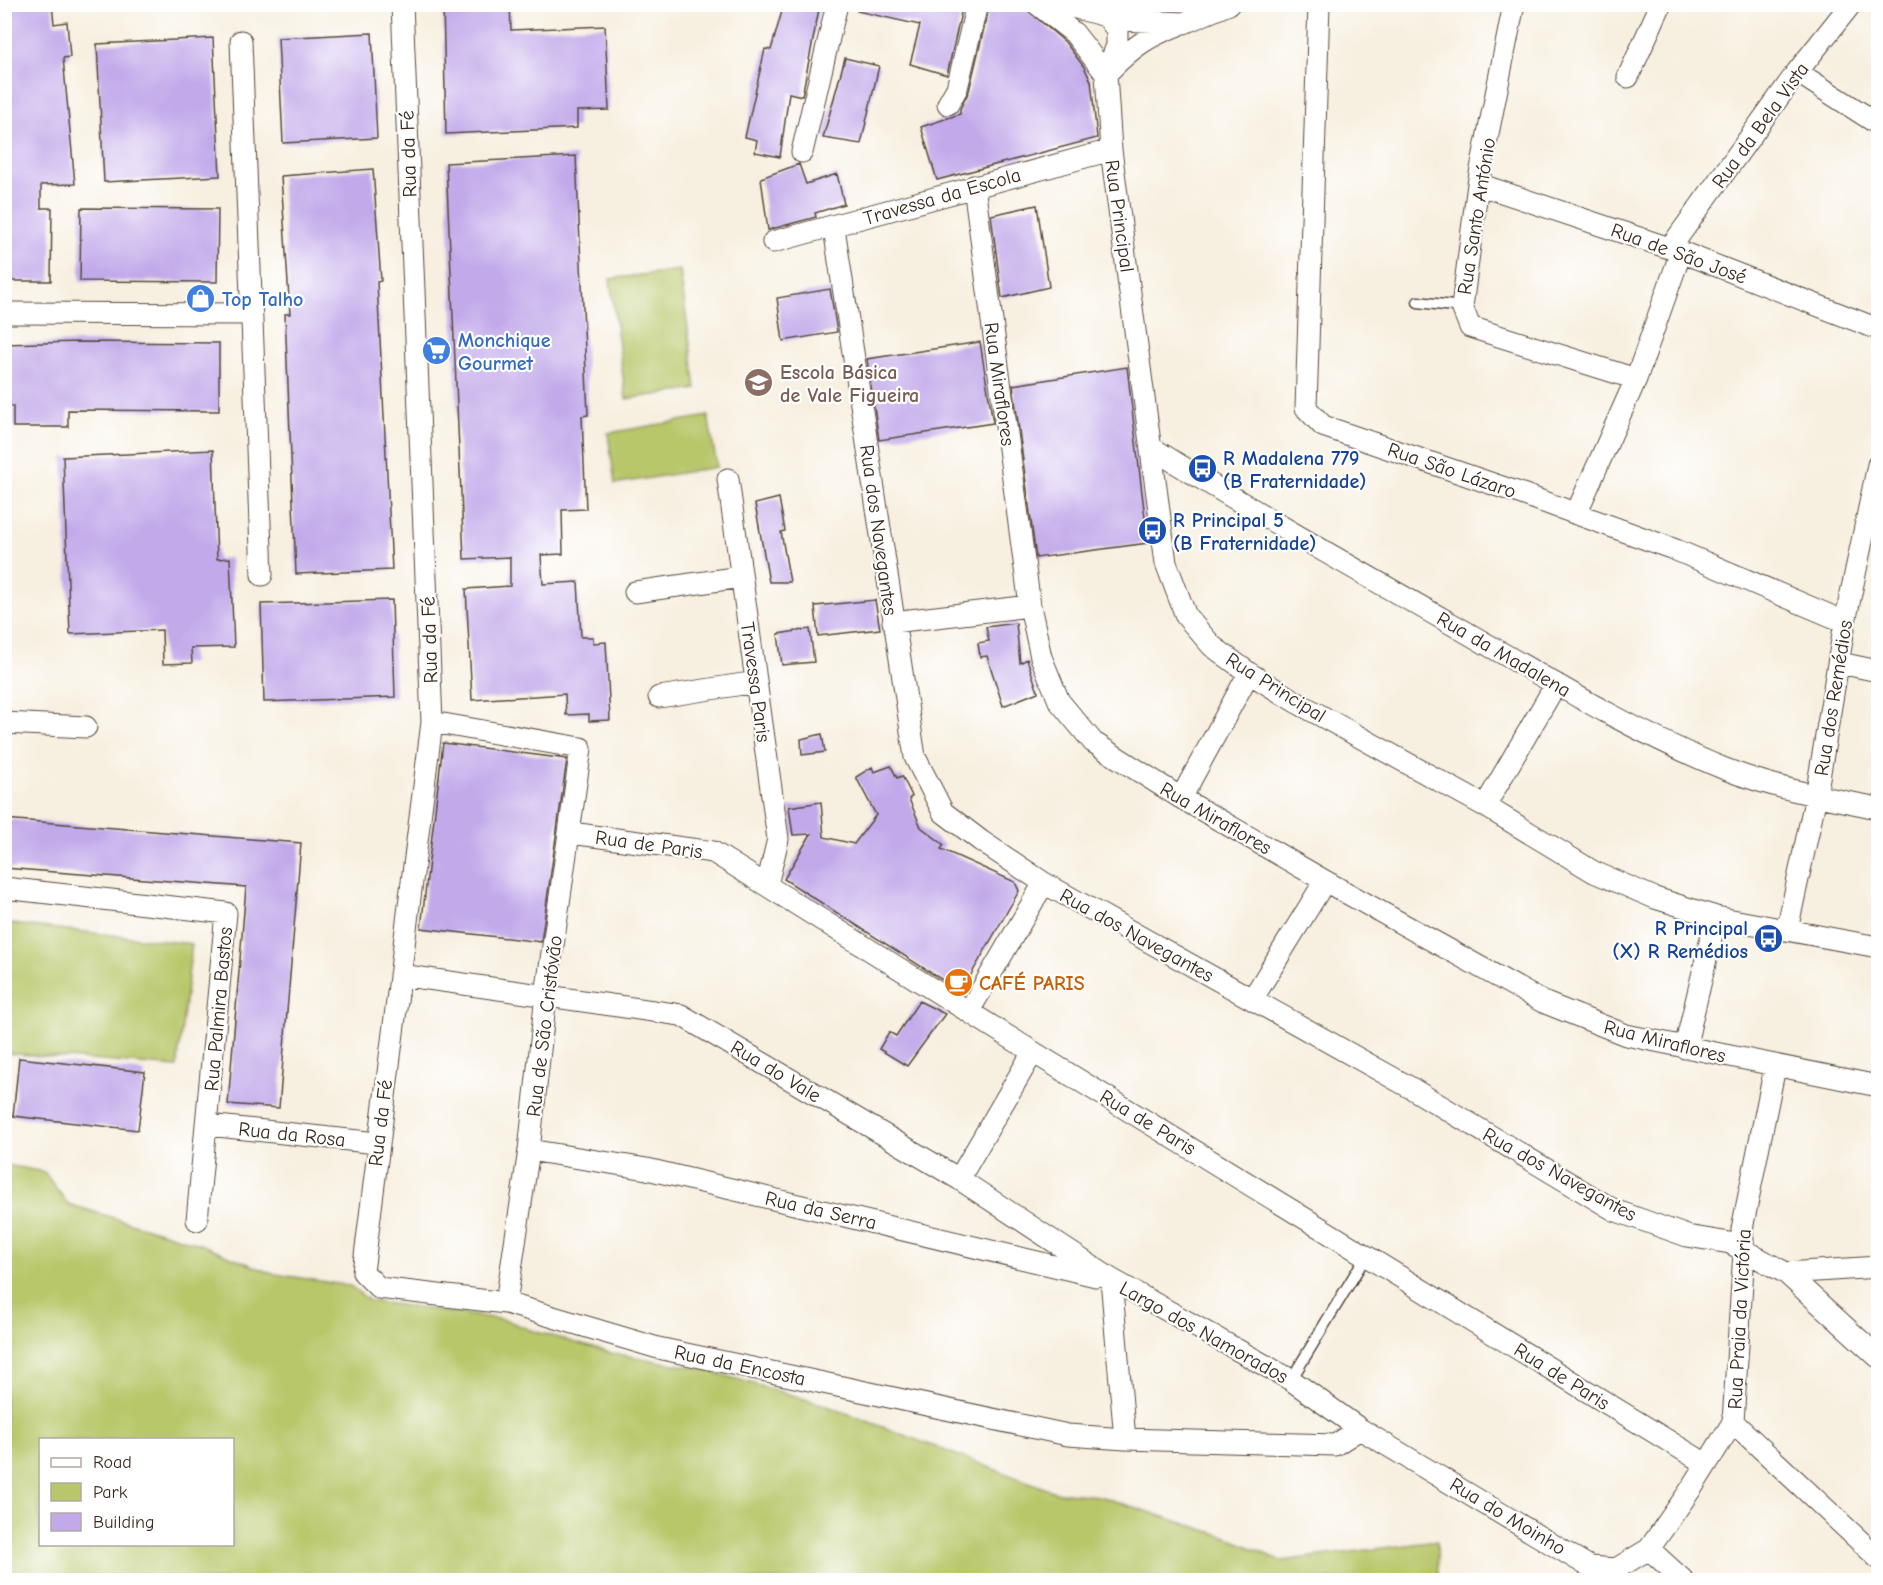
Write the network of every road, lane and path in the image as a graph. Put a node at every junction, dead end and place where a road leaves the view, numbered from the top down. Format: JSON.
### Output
{"nodes":[{"id":1,"x":402,"y":4,"type":"edge"},
{"id":2,"x":837,"y":4,"type":"edge"},
{"id":3,"x":977,"y":4,"type":"edge"},
{"id":4,"x":1037,"y":4,"type":"edge"},
{"id":5,"x":1061,"y":4,"type":"edge"},
{"id":6,"x":1229,"y":4,"type":"edge"},
{"id":7,"x":1319,"y":4,"type":"edge"},
{"id":8,"x":1514,"y":4,"type":"edge"},
{"id":9,"x":1661,"y":4,"type":"edge"},
{"id":10,"x":1851,"y":4,"type":"edge"},
{"id":11,"x":1106,"y":14,"type":"edge"},
{"id":12,"x":1184,"y":23,"type":"junction"},
{"id":13,"x":241,"y":41,"type":"dead end"},
{"id":14,"x":1092,"y":53,"type":"junction"},
{"id":15,"x":1797,"y":72,"type":"junction"},
{"id":16,"x":1106,"y":74,"type":"junction"},
{"id":17,"x":1628,"y":77,"type":"dead end"},
{"id":18,"x":948,"y":104,"type":"dead end"},
{"id":19,"x":1878,"y":124,"type":"edge"},
{"id":20,"x":1111,"y":150,"type":"junction"},
{"id":21,"x":802,"y":152,"type":"dead end"},
{"id":22,"x":1478,"y":184,"type":"junction"},
{"id":23,"x":974,"y":186,"type":"junction"},
{"id":24,"x":834,"y":228,"type":"junction"},
{"id":25,"x":773,"y":242,"type":"dead end"},
{"id":26,"x":1676,"y":250,"type":"junction"},
{"id":27,"x":1418,"y":302,"type":"dead end"},
{"id":28,"x":1462,"y":307,"type":"junction"},
{"id":29,"x":4,"y":313,"type":"edge"},
{"id":30,"x":250,"y":314,"type":"junction"},
{"id":31,"x":1878,"y":329,"type":"edge"},
{"id":32,"x":1636,"y":379,"type":"junction"},
{"id":33,"x":1152,"y":448,"type":"junction"},
{"id":34,"x":1878,"y":465,"type":"edge"},
{"id":35,"x":728,"y":479,"type":"dead end"},
{"id":36,"x":1576,"y":514,"type":"junction"},
{"id":37,"x":1872,"y":527,"type":"edge"},
{"id":38,"x":262,"y":575,"type":"dead end"},
{"id":39,"x":741,"y":577,"type":"junction"},
{"id":40,"x":635,"y":592,"type":"dead end"},
{"id":41,"x":1030,"y":606,"type":"junction"},
{"id":42,"x":893,"y":622,"type":"junction"},
{"id":43,"x":1845,"y":622,"type":"junction"},
{"id":44,"x":1840,"y":663,"type":"junction"},
{"id":45,"x":1878,"y":671,"type":"edge"},
{"id":46,"x":1249,"y":673,"type":"junction"},
{"id":47,"x":756,"y":682,"type":"junction"},
{"id":48,"x":1556,"y":684,"type":"junction"},
{"id":49,"x":659,"y":697,"type":"dead end"},
{"id":50,"x":432,"y":722,"type":"junction"},
{"id":51,"x":4,"y":723,"type":"edge"},
{"id":52,"x":86,"y":727,"type":"dead end"},
{"id":53,"x":1816,"y":796,"type":"junction"},
{"id":54,"x":1180,"y":798,"type":"junction"},
{"id":55,"x":1485,"y":806,"type":"junction"},
{"id":56,"x":1878,"y":808,"type":"edge"},
{"id":57,"x":571,"y":833,"type":"junction"},
{"id":58,"x":1325,"y":881,"type":"junction"},
{"id":59,"x":1044,"y":883,"type":"junction"},
{"id":60,"x":767,"y":885,"type":"junction"},
{"id":61,"x":4,"y":888,"type":"edge"},
{"id":62,"x":1716,"y":917,"type":"junction"},
{"id":63,"x":1787,"y":930,"type":"junction"},
{"id":64,"x":1878,"y":947,"type":"edge"},
{"id":65,"x":400,"y":975,"type":"junction"},
{"id":66,"x":546,"y":995,"type":"junction"},
{"id":67,"x":1253,"y":998,"type":"junction"},
{"id":68,"x":969,"y":1011,"type":"junction"},
{"id":69,"x":1685,"y":1048,"type":"junction"},
{"id":70,"x":1033,"y":1052,"type":"junction"},
{"id":71,"x":1775,"y":1067,"type":"junction"},
{"id":72,"x":1878,"y":1086,"type":"edge"},
{"id":73,"x":208,"y":1125,"type":"junction"},
{"id":74,"x":377,"y":1143,"type":"junction"},
{"id":75,"x":529,"y":1150,"type":"junction"},
{"id":76,"x":959,"y":1179,"type":"junction"},
{"id":77,"x":197,"y":1220,"type":"dead end"},
{"id":78,"x":1744,"y":1252,"type":"junction"},
{"id":79,"x":1366,"y":1256,"type":"junction"},
{"id":80,"x":1878,"y":1267,"type":"edge"},
{"id":81,"x":363,"y":1272,"type":"joint"},
{"id":82,"x":1786,"y":1273,"type":"junction"},
{"id":83,"x":1110,"y":1279,"type":"junction"},
{"id":84,"x":506,"y":1303,"type":"junction"},
{"id":85,"x":1878,"y":1357,"type":"edge"},
{"id":86,"x":1291,"y":1380,"type":"junction"},
{"id":87,"x":1733,"y":1422,"type":"junction"},
{"id":88,"x":1360,"y":1429,"type":"junction"},
{"id":89,"x":1125,"y":1439,"type":"junction"},
{"id":90,"x":1706,"y":1464,"type":"junction"},
{"id":91,"x":1649,"y":1549,"type":"junction"},
{"id":92,"x":1878,"y":1558,"type":"edge"},
{"id":93,"x":1683,"y":1581,"type":"edge"}],
"edges":[{"from":1,"to":50,"type":"street","name":"Rua da Fé"},
{"from":2,"to":21,"type":"street"},
{"from":3,"to":18,"type":"street"},
{"from":4,"to":14,"type":"street"},
{"from":5,"to":11,"type":"street"},
{"from":6,"to":12,"type":"street"},
{"from":7,"to":36,"type":"street","name":"Rua São Lázaro"},
{"from":8,"to":22,"type":"street","name":"Rua Santo António"},
{"from":9,"to":17,"type":"street"},
{"from":10,"to":15,"type":"street","name":"Rua da Bela Vista"},
{"from":11,"to":12,"type":"street"},
{"from":11,"to":14,"type":"street"},
{"from":11,"to":16,"type":"street"},
{"from":12,"to":16,"type":"street"},
{"from":13,"to":30,"type":"street"},
{"from":14,"to":16,"type":"street"},
{"from":15,"to":19,"type":"street"},
{"from":15,"to":26,"type":"street","name":"Rua da Bela Vista"},
{"from":16,"to":20,"type":"street","name":"Rua Principal"},
{"from":20,"to":23,"type":"street","name":"Travessa da Escola"},
{"from":20,"to":33,"type":"street","name":"Rua Principal"},
{"from":22,"to":26,"type":"street","name":"Rua de São José"},
{"from":22,"to":28,"type":"street","name":"Rua Santo António"},
{"from":23,"to":24,"type":"street","name":"Travessa da Escola"},
{"from":23,"to":41,"type":"street","name":"Rua Miraflores"},
{"from":24,"to":25,"type":"street","name":"Travessa da Escola"},
{"from":24,"to":42,"type":"street","name":"Rua dos Navegantes"},
{"from":26,"to":31,"type":"street","name":"Rua de São José"},
{"from":26,"to":32,"type":"street","name":"Rua da Bela Vista"},
{"from":27,"to":28,"type":"lane"},
{"from":28,"to":32,"type":"street","name":"Rua Santo António"},
{"from":29,"to":30,"type":"street"},
{"from":30,"to":38,"type":"street"},
{"from":32,"to":36,"type":"street","name":"Rua da Bela Vista"},
{"from":33,"to":46,"type":"street","name":"Rua Principal"},
{"from":33,"to":48,"type":"street","name":"Rua da Madalena"},
{"from":34,"to":37,"type":"street","name":"Rua dos Remédios"},
{"from":35,"to":39,"type":"street","name":"Travessa Paris"},
{"from":36,"to":43,"type":"street","name":"Rua São Lázaro"},
{"from":37,"to":43,"type":"street","name":"Rua dos Remédios"},
{"from":39,"to":40,"type":"street"},
{"from":39,"to":47,"type":"street","name":"Travessa Paris"},
{"from":41,"to":42,"type":"street"},
{"from":41,"to":54,"type":"street","name":"Rua Miraflores"},
{"from":42,"to":59,"type":"street","name":"Rua dos Navegantes"},
{"from":43,"to":44,"type":"street","name":"Rua dos Remédios"},
{"from":44,"to":45,"type":"street"},
{"from":44,"to":53,"type":"street","name":"Rua dos Remédios"},
{"from":46,"to":54,"type":"street"},
{"from":46,"to":55,"type":"street","name":"Rua Principal"},
{"from":47,"to":49,"type":"street"},
{"from":47,"to":60,"type":"street","name":"Travessa Paris"},
{"from":48,"to":53,"type":"street","name":"Rua da Madalena"},
{"from":48,"to":55,"type":"street"},
{"from":50,"to":57,"type":"street","name":"Rua de São Cristóvão"},
{"from":50,"to":65,"type":"street","name":"Rua da Fé"},
{"from":51,"to":52,"type":"street"},
{"from":53,"to":56,"type":"street","name":"Rua da Madalena"},
{"from":53,"to":63,"type":"street","name":"Rua dos Remédios"},
{"from":54,"to":58,"type":"street","name":"Rua Miraflores"},
{"from":55,"to":62,"type":"street","name":"Rua Principal"},
{"from":57,"to":60,"type":"street","name":"Rua de Paris"},
{"from":57,"to":66,"type":"street","name":"Rua de São Cristóvão"},
{"from":58,"to":67,"type":"street"},
{"from":58,"to":69,"type":"street","name":"Rua Miraflores"},
{"from":59,"to":67,"type":"street","name":"Rua dos Navegantes"},
{"from":59,"to":68,"type":"street"},
{"from":60,"to":68,"type":"street","name":"Rua de Paris"},
{"from":61,"to":73,"type":"street","name":"Rua Palmira Bastos"},
{"from":62,"to":63,"type":"street","name":"Rua Principal"},
{"from":62,"to":69,"type":"street"},
{"from":63,"to":64,"type":"street","name":"Rua Principal"},
{"from":65,"to":66,"type":"street","name":"Rua do Vale"},
{"from":65,"to":74,"type":"street","name":"Rua da Fé"},
{"from":66,"to":75,"type":"street","name":"Rua de São Cristóvão"},
{"from":66,"to":76,"type":"street","name":"Rua do Vale"},
{"from":67,"to":78,"type":"street","name":"Rua dos Navegantes"},
{"from":68,"to":70,"type":"street","name":"Rua de Paris"},
{"from":69,"to":71,"type":"street","name":"Rua Miraflores"},
{"from":70,"to":76,"type":"street"},
{"from":70,"to":79,"type":"street","name":"Rua de Paris"},
{"from":71,"to":72,"type":"street","name":"Rua Miraflores"},
{"from":71,"to":78,"type":"street","name":"Rua Praia da Victória"},
{"from":73,"to":74,"type":"street","name":"Rua da Rosa"},
{"from":73,"to":77,"type":"street","name":"Rua Palmira Bastos"},
{"from":74,"to":81,"type":"street","name":"Rua da Fé"},
{"from":75,"to":83,"type":"street","name":"Rua da Serra"},
{"from":75,"to":84,"type":"street","name":"Rua de São Cristóvão"},
{"from":76,"to":83,"type":"street","name":"Rua do Vale"},
{"from":78,"to":82,"type":"street","name":"Rua dos Navegantes"},
{"from":78,"to":87,"type":"street","name":"Rua Praia da Victória"},
{"from":79,"to":86,"type":"lane"},
{"from":79,"to":90,"type":"street","name":"Rua de Paris"},
{"from":80,"to":82,"type":"street"},
{"from":81,"to":84,"type":"street","name":"Rua da Encosta"},
{"from":82,"to":85,"type":"street"},
{"from":83,"to":86,"type":"street","name":"Largo dos Namorados"},
{"from":83,"to":89,"type":"street","name":"Largo dos Namorados"},
{"from":84,"to":89,"type":"street","name":"Rua da Encosta"},
{"from":86,"to":88,"type":"street","name":"Largo dos Namorados"},
{"from":87,"to":90,"type":"street","name":"Rua Praia da Victória"},
{"from":87,"to":92,"type":"street"},
{"from":88,"to":89,"type":"street"},
{"from":88,"to":91,"type":"street","name":"Rua do Moinho"},
{"from":90,"to":91,"type":"street","name":"Rua Praia da Victória"},
{"from":91,"to":93,"type":"street"}]}
